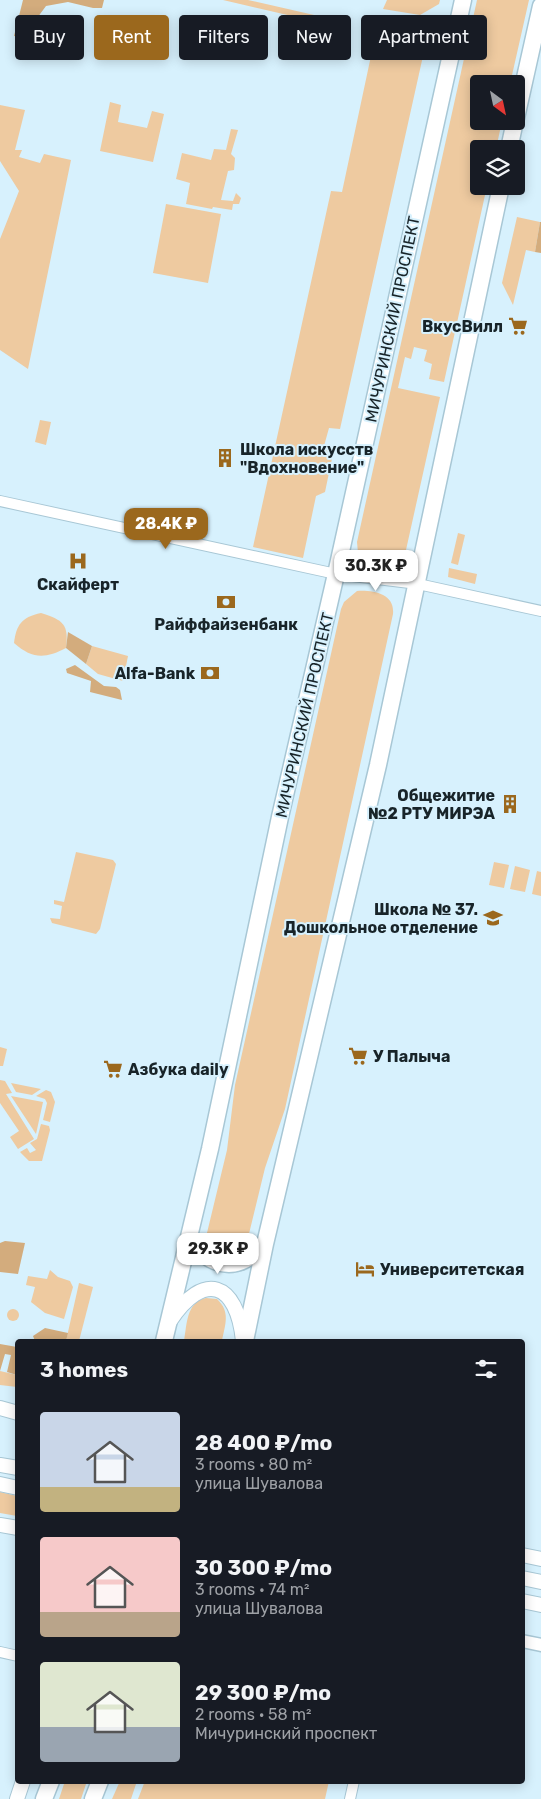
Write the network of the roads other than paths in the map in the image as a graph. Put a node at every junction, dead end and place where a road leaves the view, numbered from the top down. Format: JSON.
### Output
{"nodes":[{"id":1,"x":464,"y":0,"type":"edge"},
{"id":2,"x":541,"y":6,"type":"edge"},
{"id":3,"x":525,"y":78,"type":"edge"},
{"id":4,"x":499,"y":195,"type":"edge"},
{"id":5,"x":0,"y":501,"type":"edge"},
{"id":6,"x":336,"y":574,"type":"junction"},
{"id":7,"x":418,"y":584,"type":"junction"},
{"id":8,"x":541,"y":611,"type":"edge"},
{"id":9,"x":191,"y":1228,"type":"junction"},
{"id":10,"x":265,"y":1244,"type":"junction"},
{"id":11,"x":166,"y":1333,"type":"edge"},
{"id":12,"x":244,"y":1339,"type":"edge"},
{"id":13,"x":244,"y":1339,"type":"edge"},
{"id":14,"x":0,"y":1408,"type":"edge"},
{"id":15,"x":15,"y":1412,"type":"edge"},
{"id":16,"x":0,"y":1465,"type":"edge"},
{"id":17,"x":15,"y":1468,"type":"edge"},
{"id":18,"x":0,"y":1484,"type":"edge"},
{"id":19,"x":15,"y":1487,"type":"edge"},
{"id":20,"x":0,"y":1525,"type":"edge"},
{"id":21,"x":15,"y":1528,"type":"edge"},
{"id":22,"x":525,"y":1556,"type":"edge"},
{"id":23,"x":541,"y":1559,"type":"edge"},
{"id":24,"x":525,"y":1579,"type":"edge"},
{"id":25,"x":541,"y":1582,"type":"edge"},
{"id":26,"x":525,"y":1602,"type":"edge"},
{"id":27,"x":541,"y":1605,"type":"edge"},
{"id":28,"x":525,"y":1642,"type":"edge"},
{"id":29,"x":541,"y":1645,"type":"edge"},
{"id":30,"x":0,"y":1652,"type":"edge"},
{"id":31,"x":15,"y":1655,"type":"edge"},
{"id":32,"x":23,"y":1784,"type":"edge"},
{"id":33,"x":50,"y":1784,"type":"edge"},
{"id":34,"x":99,"y":1784,"type":"edge"},
{"id":35,"x":353,"y":1784,"type":"edge"},
{"id":36,"x":17,"y":1799,"type":"edge"},
{"id":37,"x":44,"y":1799,"type":"edge"},
{"id":38,"x":93,"y":1799,"type":"edge"},
{"id":39,"x":350,"y":1799,"type":"edge"}],
"edges":[{"from":1,"to":6,"type":"main road","name":"МИЧУРИНСКИЙ ПРОСПЕКТ"},
{"from":2,"to":3,"type":"main road"},
{"from":4,"to":7,"type":"main road"},
{"from":5,"to":6,"type":"street"},
{"from":6,"to":7,"type":"street"},
{"from":6,"to":9,"type":"main road","name":"МИЧУРИНСКИЙ ПРОСПЕКТ"},
{"from":7,"to":8,"type":"street"},
{"from":7,"to":10,"type":"main road"},
{"from":9,"to":10,"type":"street"},
{"from":9,"to":11,"type":"main road","name":"МИЧУРИНСКИЙ ПРОСПЕКТ"},
{"from":10,"to":12,"type":"main road"},
{"from":11,"to":13,"type":"main road"},
{"from":14,"to":15,"type":"main road"},
{"from":16,"to":17,"type":"main road"},
{"from":18,"to":19,"type":"main road"},
{"from":20,"to":21,"type":"main road"},
{"from":22,"to":23,"type":"main road"},
{"from":24,"to":25,"type":"main road"},
{"from":26,"to":27,"type":"main road"},
{"from":28,"to":29,"type":"street"},
{"from":30,"to":31,"type":"street"},
{"from":32,"to":36,"type":"main road"},
{"from":33,"to":37,"type":"main road"},
{"from":34,"to":38,"type":"main road"},
{"from":35,"to":39,"type":"street"}]}
